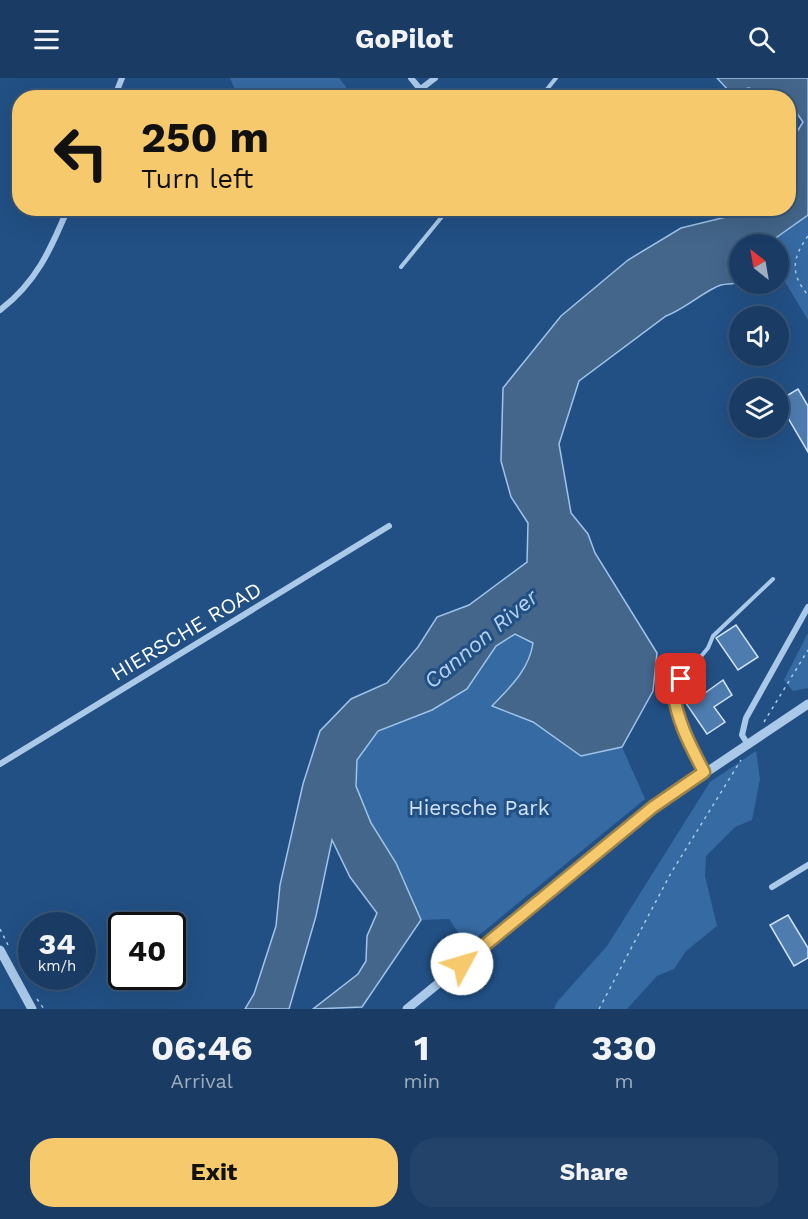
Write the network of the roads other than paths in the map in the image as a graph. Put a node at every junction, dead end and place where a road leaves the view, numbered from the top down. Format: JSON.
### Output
{"nodes":[{"id":1,"x":411,"y":78,"type":"edge"},
{"id":2,"x":435,"y":78,"type":"edge"},
{"id":3,"x":556,"y":78,"type":"edge"},
{"id":4,"x":420,"y":89,"type":"joint"},
{"id":5,"x":546,"y":90,"type":"edge"},
{"id":6,"x":65,"y":216,"type":"edge"},
{"id":7,"x":442,"y":216,"type":"edge"},
{"id":8,"x":401,"y":267,"type":"dead end"},
{"id":9,"x":0,"y":310,"type":"edge"},
{"id":10,"x":389,"y":526,"type":"dead end"},
{"id":11,"x":773,"y":579,"type":"dead end"},
{"id":12,"x":808,"y":607,"type":"edge"},
{"id":13,"x":808,"y":704,"type":"edge"},
{"id":14,"x":751,"y":741,"type":"junction"},
{"id":15,"x":0,"y":764,"type":"edge"},
{"id":16,"x":704,"y":772,"type":"junction"},
{"id":17,"x":808,"y":865,"type":"edge"},
{"id":18,"x":772,"y":886,"type":"dead end"},
{"id":19,"x":0,"y":950,"type":"edge"},
{"id":20,"x":3,"y":964,"type":"edge"},
{"id":21,"x":32,"y":1009,"type":"edge"},
{"id":22,"x":408,"y":1009,"type":"edge"}],
"edges":[{"from":1,"to":4,"type":"street"},
{"from":2,"to":4,"type":"street"},
{"from":3,"to":5,"type":"lane"},
{"from":6,"to":9,"type":"street"},
{"from":7,"to":8,"type":"lane"},
{"from":10,"to":15,"type":"street","name":"HIERSCHE ROAD"},
{"from":11,"to":16,"type":"lane"},
{"from":12,"to":14,"type":"street"},
{"from":13,"to":14,"type":"street"},
{"from":14,"to":16,"type":"street"},
{"from":16,"to":22,"type":"street"},
{"from":17,"to":18,"type":"street"},
{"from":19,"to":20,"type":"street"},
{"from":20,"to":21,"type":"street"}]}
